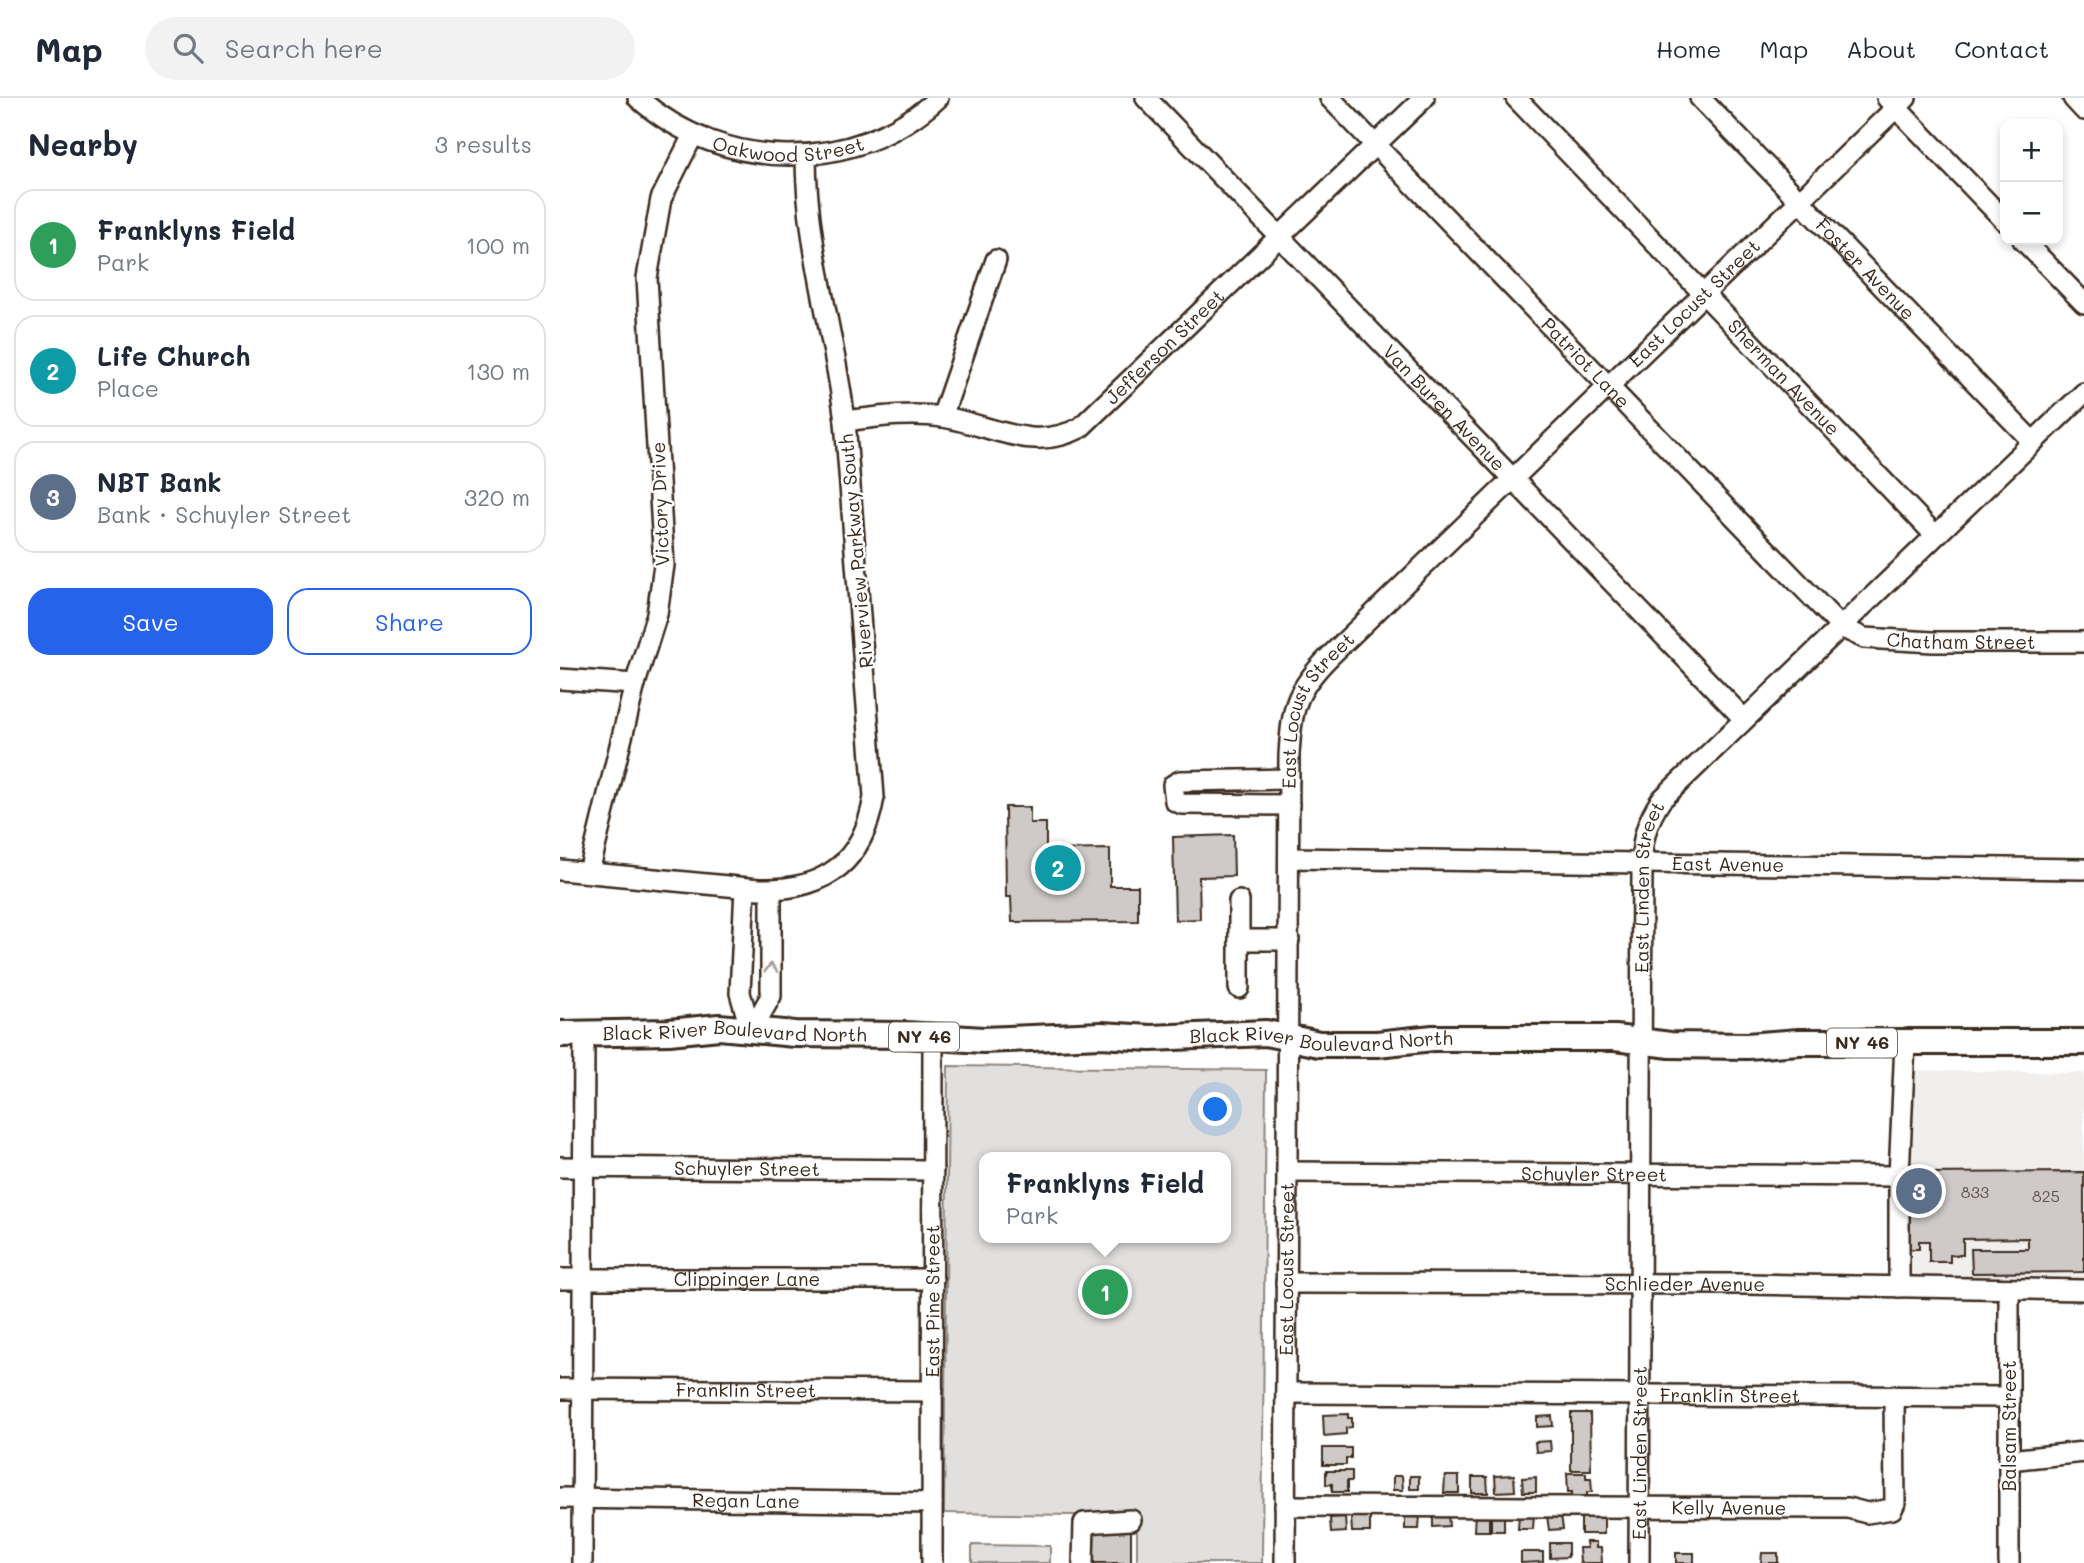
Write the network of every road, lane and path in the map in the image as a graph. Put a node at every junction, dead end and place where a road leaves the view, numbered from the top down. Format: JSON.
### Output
{"nodes":[{"id":1,"x":638,"y":98,"type":"edge"},
{"id":2,"x":939,"y":98,"type":"edge"},
{"id":3,"x":1146,"y":98,"type":"edge"},
{"id":4,"x":1330,"y":98,"type":"edge"},
{"id":5,"x":1424,"y":98,"type":"edge"},
{"id":6,"x":1516,"y":98,"type":"edge"},
{"id":7,"x":1700,"y":98,"type":"edge"},
{"id":8,"x":2073,"y":98,"type":"edge"},
{"id":9,"x":1896,"y":101,"type":"edge"},
{"id":10,"x":2084,"y":110,"type":"edge"},
{"id":11,"x":693,"y":135,"type":"junction"},
{"id":12,"x":1375,"y":145,"type":"junction"},
{"id":13,"x":806,"y":156,"type":"junction"},
{"id":14,"x":1800,"y":200,"type":"junction"},
{"id":15,"x":2000,"y":215,"type":"edge"},
{"id":16,"x":1279,"y":239,"type":"junction"},
{"id":17,"x":2028,"y":245,"type":"edge"},
{"id":18,"x":996,"y":260,"type":"dead end"},
{"id":19,"x":1704,"y":293,"type":"junction"},
{"id":20,"x":2084,"y":303,"type":"edge"},
{"id":21,"x":1607,"y":385,"type":"junction"},
{"id":22,"x":2084,"y":393,"type":"edge"},
{"id":23,"x":2058,"y":415,"type":"junction"},
{"id":24,"x":2084,"y":415,"type":"edge"},
{"id":25,"x":942,"y":417,"type":"junction"},
{"id":26,"x":845,"y":421,"type":"junction"},
{"id":27,"x":2032,"y":441,"type":"junction"},
{"id":28,"x":1513,"y":480,"type":"junction"},
{"id":29,"x":1936,"y":535,"type":"junction"},
{"id":30,"x":1841,"y":627,"type":"junction"},
{"id":31,"x":2084,"y":642,"type":"edge"},
{"id":32,"x":560,"y":679,"type":"edge"},
{"id":33,"x":635,"y":684,"type":"junction"},
{"id":34,"x":1744,"y":719,"type":"junction"},
{"id":35,"x":1289,"y":779,"type":"junction"},
{"id":36,"x":1289,"y":805,"type":"junction"},
{"id":37,"x":1289,"y":858,"type":"junction"},
{"id":38,"x":1642,"y":861,"type":"junction"},
{"id":39,"x":2084,"y":869,"type":"edge"},
{"id":40,"x":560,"y":870,"type":"edge"},
{"id":41,"x":589,"y":873,"type":"junction"},
{"id":42,"x":745,"y":888,"type":"junction"},
{"id":43,"x":771,"y":890,"type":"junction"},
{"id":44,"x":1239,"y":901,"type":"dead end"},
{"id":45,"x":1239,"y":940,"type":"junction"},
{"id":46,"x":1289,"y":940,"type":"junction"},
{"id":47,"x":1239,"y":988,"type":"dead end"},
{"id":48,"x":751,"y":1031,"type":"junction"},
{"id":49,"x":572,"y":1034,"type":"edge"},
{"id":50,"x":1289,"y":1036,"type":"junction"},
{"id":51,"x":933,"y":1038,"type":"junction"},
{"id":52,"x":1641,"y":1040,"type":"junction"},
{"id":53,"x":2084,"y":1042,"type":"edge"},
{"id":54,"x":1905,"y":1043,"type":"junction"},
{"id":55,"x":560,"y":1167,"type":"edge"},
{"id":56,"x":584,"y":1167,"type":"junction"},
{"id":57,"x":933,"y":1170,"type":"junction"},
{"id":58,"x":1288,"y":1172,"type":"junction"},
{"id":59,"x":1640,"y":1173,"type":"junction"},
{"id":60,"x":1899,"y":1175,"type":"junction"},
{"id":61,"x":560,"y":1279,"type":"edge"},
{"id":62,"x":933,"y":1279,"type":"junction"},
{"id":63,"x":584,"y":1280,"type":"junction"},
{"id":64,"x":1286,"y":1283,"type":"junction"},
{"id":65,"x":1640,"y":1285,"type":"junction"},
{"id":66,"x":1899,"y":1287,"type":"junction"},
{"id":67,"x":2010,"y":1289,"type":"junction"},
{"id":68,"x":2084,"y":1290,"type":"edge"},
{"id":69,"x":560,"y":1389,"type":"edge"},
{"id":70,"x":583,"y":1389,"type":"junction"},
{"id":71,"x":933,"y":1391,"type":"junction"},
{"id":72,"x":1286,"y":1393,"type":"junction"},
{"id":73,"x":1640,"y":1396,"type":"junction"},
{"id":74,"x":1894,"y":1396,"type":"junction"},
{"id":75,"x":2009,"y":1397,"type":"junction"},
{"id":76,"x":2084,"y":1452,"type":"edge"},
{"id":77,"x":2009,"y":1460,"type":"junction"},
{"id":78,"x":560,"y":1498,"type":"edge"},
{"id":79,"x":582,"y":1498,"type":"junction"},
{"id":80,"x":932,"y":1503,"type":"junction"},
{"id":81,"x":1285,"y":1506,"type":"junction"},
{"id":82,"x":1640,"y":1506,"type":"junction"},
{"id":83,"x":1130,"y":1520,"type":"dead end"},
{"id":84,"x":582,"y":1563,"type":"edge"},
{"id":85,"x":932,"y":1563,"type":"edge"},
{"id":86,"x":1083,"y":1563,"type":"edge"},
{"id":87,"x":1285,"y":1563,"type":"edge"},
{"id":88,"x":1639,"y":1563,"type":"edge"},
{"id":89,"x":2009,"y":1563,"type":"edge"}],
"edges":[{"from":1,"to":11,"type":"street","name":"Oakwood Street"},
{"from":2,"to":13,"type":"street","name":"Oakwood Street"},
{"from":3,"to":16,"type":"street","name":"Van Buren Avenue"},
{"from":4,"to":12,"type":"street","name":"Patriot Lane"},
{"from":5,"to":12,"type":"street","name":"Jefferson Street"},
{"from":6,"to":19,"type":"street","name":"Sherman Avenue"},
{"from":7,"to":14,"type":"street","name":"Foster Avenue"},
{"from":8,"to":10,"type":"street"},
{"from":9,"to":14,"type":"street","name":"East Locust Street"},
{"from":9,"to":15,"type":"street"},
{"from":11,"to":13,"type":"street","name":"Oakwood Street"},
{"from":11,"to":33,"type":"street","name":"Victory Drive"},
{"from":12,"to":16,"type":"street","name":"Jefferson Street"},
{"from":12,"to":21,"type":"street","name":"Patriot Lane"},
{"from":13,"to":26,"type":"street","name":"Riverview Parkway South"},
{"from":14,"to":19,"type":"street","name":"East Locust Street"},
{"from":14,"to":27,"type":"street","name":"Foster Avenue"},
{"from":16,"to":25,"type":"street","name":"Jefferson Street"},
{"from":16,"to":28,"type":"street","name":"Van Buren Avenue"},
{"from":17,"to":20,"type":"street"},
{"from":18,"to":25,"type":"street"},
{"from":19,"to":21,"type":"street","name":"East Locust Street"},
{"from":19,"to":29,"type":"street","name":"Sherman Avenue"},
{"from":21,"to":28,"type":"street","name":"East Locust Street"},
{"from":21,"to":30,"type":"street","name":"Patriot Lane"},
{"from":22,"to":23,"type":"street","name":"East Linden Street"},
{"from":23,"to":24,"type":"street"},
{"from":23,"to":27,"type":"street","name":"East Linden Street"},
{"from":25,"to":26,"type":"street","name":"Jefferson Street"},
{"from":26,"to":43,"type":"street","name":"Riverview Parkway South"},
{"from":27,"to":29,"type":"street","name":"East Linden Street"},
{"from":28,"to":34,"type":"street","name":"Van Buren Avenue"},
{"from":28,"to":35,"type":"street","name":"East Locust Street"},
{"from":29,"to":30,"type":"street","name":"East Linden Street"},
{"from":30,"to":31,"type":"street","name":"Chatham Street"},
{"from":30,"to":34,"type":"street","name":"East Linden Street"},
{"from":32,"to":33,"type":"street"},
{"from":33,"to":41,"type":"street","name":"Victory Drive"},
{"from":34,"to":38,"type":"street","name":"East Linden Street"},
{"from":35,"to":36,"type":"street","name":"East Locust Street"},
{"from":35,"to":36,"type":"street"},
{"from":36,"to":37,"type":"street","name":"East Locust Street"},
{"from":37,"to":38,"type":"street","name":"East Avenue"},
{"from":37,"to":46,"type":"street","name":"East Locust Street"},
{"from":38,"to":39,"type":"street","name":"East Avenue"},
{"from":38,"to":52,"type":"street","name":"East Linden Street"},
{"from":40,"to":41,"type":"street","name":"Riverview Parkway South"},
{"from":41,"to":42,"type":"street","name":"Riverview Parkway South"},
{"from":42,"to":43,"type":"street","name":"Riverview Parkway South"},
{"from":42,"to":48,"type":"street"},
{"from":48,"to":43,"type":"street","one_way":true},
{"from":44,"to":45,"type":"street"},
{"from":45,"to":46,"type":"street"},
{"from":45,"to":47,"type":"street"},
{"from":46,"to":50,"type":"street","name":"East Locust Street"},
{"from":48,"to":49,"type":"main road","name":"Black River Boulevard North","number":"NY 46"},
{"from":48,"to":51,"type":"main road","name":"Black River Boulevard North","number":"NY 46"},
{"from":49,"to":56,"type":"street"},
{"from":50,"to":51,"type":"main road","name":"Black River Boulevard North","number":"NY 46"},
{"from":50,"to":52,"type":"main road","name":"Black River Boulevard North","number":"NY 46"},
{"from":50,"to":58,"type":"street","name":"East Locust Street"},
{"from":51,"to":57,"type":"street","name":"East Pine Street"},
{"from":52,"to":54,"type":"main road","name":"Black River Boulevard North","number":"NY 46"},
{"from":52,"to":59,"type":"street","name":"East Linden Street"},
{"from":53,"to":54,"type":"main road","name":"Black River Boulevard North","number":"NY 46"},
{"from":54,"to":60,"type":"street"},
{"from":55,"to":56,"type":"street","name":"Schuyler Street"},
{"from":56,"to":57,"type":"street","name":"Schuyler Street"},
{"from":56,"to":63,"type":"street"},
{"from":57,"to":62,"type":"street","name":"East Pine Street"},
{"from":58,"to":59,"type":"street","name":"Schuyler Street"},
{"from":58,"to":64,"type":"street","name":"East Locust Street"},
{"from":59,"to":60,"type":"street","name":"Schuyler Street"},
{"from":59,"to":65,"type":"street","name":"East Linden Street"},
{"from":60,"to":66,"type":"street"},
{"from":61,"to":63,"type":"street","name":"Clippinger Lane"},
{"from":62,"to":63,"type":"street","name":"Clippinger Lane"},
{"from":62,"to":71,"type":"street","name":"East Pine Street"},
{"from":63,"to":70,"type":"street"},
{"from":64,"to":65,"type":"street","name":"Schlieder Avenue"},
{"from":64,"to":72,"type":"street","name":"East Locust Street"},
{"from":65,"to":66,"type":"street","name":"Schlieder Avenue"},
{"from":65,"to":73,"type":"street","name":"East Linden Street"},
{"from":66,"to":67,"type":"street","name":"Schlieder Avenue"},
{"from":67,"to":68,"type":"street","name":"Schlieder Avenue"},
{"from":67,"to":75,"type":"street","name":"Balsam Street"},
{"from":69,"to":70,"type":"street","name":"Franklin Street"},
{"from":70,"to":71,"type":"street","name":"Franklin Street"},
{"from":70,"to":79,"type":"street"},
{"from":71,"to":80,"type":"street","name":"East Pine Street"},
{"from":72,"to":73,"type":"street","name":"Franklin Street"},
{"from":72,"to":81,"type":"street","name":"East Locust Street"},
{"from":73,"to":74,"type":"street","name":"Franklin Street"},
{"from":73,"to":82,"type":"street","name":"East Linden Street"},
{"from":74,"to":75,"type":"street","name":"Franklin Street"},
{"from":74,"to":82,"type":"street","name":"Kelly Avenue"},
{"from":75,"to":77,"type":"street","name":"Balsam Street"},
{"from":76,"to":77,"type":"street"},
{"from":77,"to":89,"type":"street","name":"Balsam Street"},
{"from":78,"to":79,"type":"street","name":"Regan Lane"},
{"from":79,"to":80,"type":"street","name":"Regan Lane"},
{"from":79,"to":84,"type":"street"},
{"from":80,"to":85,"type":"street","name":"East Pine Street"},
{"from":81,"to":82,"type":"street","name":"Kelly Avenue"},
{"from":81,"to":87,"type":"street","name":"East Locust Street"},
{"from":82,"to":88,"type":"street","name":"East Linden Street"},
{"from":83,"to":86,"type":"street"}]}
